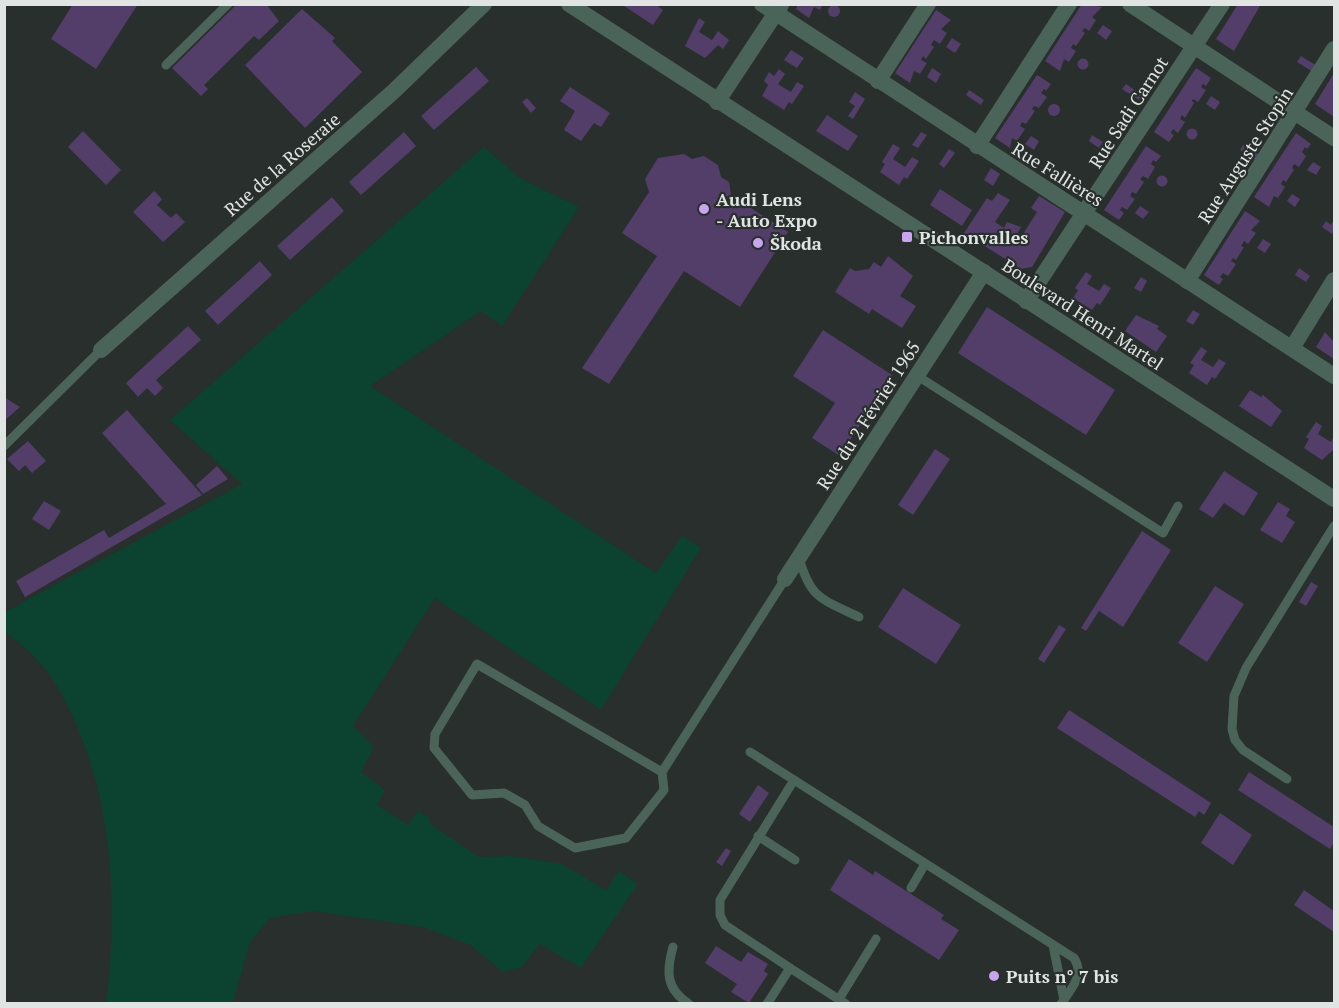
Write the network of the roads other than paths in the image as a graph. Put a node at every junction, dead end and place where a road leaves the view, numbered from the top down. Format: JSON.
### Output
{"nodes":[{"id":1,"x":228,"y":4,"type":"edge"},
{"id":2,"x":484,"y":4,"type":"edge"},
{"id":3,"x":569,"y":4,"type":"edge"},
{"id":4,"x":928,"y":4,"type":"edge"},
{"id":5,"x":1069,"y":4,"type":"edge"},
{"id":6,"x":1130,"y":4,"type":"edge"},
{"id":7,"x":1222,"y":4,"type":"edge"},
{"id":8,"x":773,"y":8,"type":"edge"},
{"id":9,"x":1194,"y":47,"type":"junction"},
{"id":10,"x":1335,"y":49,"type":"edge"},
{"id":11,"x":166,"y":64,"type":"dead end"},
{"id":12,"x":878,"y":81,"type":"junction"},
{"id":13,"x":717,"y":102,"type":"junction"},
{"id":14,"x":1296,"y":112,"type":"junction"},
{"id":15,"x":1335,"y":138,"type":"edge"},
{"id":16,"x":977,"y":146,"type":"junction"},
{"id":17,"x":1085,"y":214,"type":"junction"},
{"id":18,"x":984,"y":272,"type":"junction"},
{"id":19,"x":1335,"y":280,"type":"edge"},
{"id":20,"x":1187,"y":281,"type":"junction"},
{"id":21,"x":1026,"y":301,"type":"junction"},
{"id":22,"x":1292,"y":348,"type":"junction"},
{"id":23,"x":101,"y":350,"type":"joint"},
{"id":24,"x":916,"y":375,"type":"junction"},
{"id":25,"x":1335,"y":376,"type":"edge"},
{"id":26,"x":4,"y":446,"type":"edge"},
{"id":27,"x":1335,"y":499,"type":"edge"},
{"id":28,"x":1178,"y":506,"type":"dead end"},
{"id":29,"x":1335,"y":526,"type":"edge"},
{"id":30,"x":799,"y":558,"type":"junction"},
{"id":31,"x":785,"y":579,"type":"joint"},
{"id":32,"x":859,"y":617,"type":"dead end"},
{"id":33,"x":750,"y":752,"type":"dead end"},
{"id":34,"x":662,"y":772,"type":"junction"},
{"id":35,"x":1287,"y":778,"type":"dead end"},
{"id":36,"x":794,"y":780,"type":"junction"},
{"id":37,"x":758,"y":836,"type":"junction"},
{"id":38,"x":795,"y":860,"type":"dead end"},
{"id":39,"x":925,"y":864,"type":"junction"},
{"id":40,"x":911,"y":888,"type":"dead end"},
{"id":41,"x":876,"y":939,"type":"dead end"},
{"id":42,"x":1053,"y":945,"type":"junction"},
{"id":43,"x":673,"y":947,"type":"dead end"},
{"id":44,"x":790,"y":968,"type":"junction"},
{"id":45,"x":842,"y":1001,"type":"edge"},
{"id":46,"x":1063,"y":1002,"type":"edge"},
{"id":47,"x":689,"y":1004,"type":"edge"},
{"id":48,"x":766,"y":1004,"type":"edge"}],
"edges":[{"from":1,"to":11,"type":"lane"},
{"from":2,"to":23,"type":"street","name":"Rue de la Roseraie"},
{"from":3,"to":13,"type":"street","name":"Boulevard Henri Martel"},
{"from":4,"to":12,"type":"street"},
{"from":5,"to":16,"type":"street"},
{"from":6,"to":9,"type":"street"},
{"from":7,"to":9,"type":"street","name":"Rue Sadi Carnot"},
{"from":8,"to":12,"type":"street","name":"Rue Fallières"},
{"from":8,"to":13,"type":"street"},
{"from":9,"to":14,"type":"street"},
{"from":9,"to":17,"type":"street","name":"Rue Sadi Carnot"},
{"from":10,"to":14,"type":"street","name":"Rue Auguste Stopin"},
{"from":12,"to":16,"type":"street","name":"Rue Fallières"},
{"from":13,"to":18,"type":"street","name":"Boulevard Henri Martel"},
{"from":14,"to":15,"type":"street"},
{"from":14,"to":20,"type":"street","name":"Rue Auguste Stopin"},
{"from":16,"to":17,"type":"street","name":"Rue Fallières"},
{"from":17,"to":20,"type":"street","name":"Rue Fallières"},
{"from":17,"to":21,"type":"street","name":"Rue Sadi Carnot"},
{"from":18,"to":21,"type":"street","name":"Boulevard Henri Martel"},
{"from":18,"to":24,"type":"street","name":"Rue du 2 Février 1965"},
{"from":19,"to":22,"type":"street"},
{"from":20,"to":22,"type":"street","name":"Rue Fallières"},
{"from":21,"to":27,"type":"street","name":"Boulevard Henri Martel"},
{"from":22,"to":25,"type":"street","name":"Rue Fallières"},
{"from":23,"to":26,"type":"lane"},
{"from":24,"to":28,"type":"lane"},
{"from":24,"to":30,"type":"street","name":"Rue du 2 Février 1965"},
{"from":29,"to":35,"type":"lane"},
{"from":30,"to":31,"type":"street","name":"Rue du 2 Février 1965"},
{"from":30,"to":32,"type":"lane"},
{"from":31,"to":34,"type":"lane"},
{"from":33,"to":36,"type":"lane"},
{"from":34,"to":34,"type":"lane"},
{"from":36,"to":37,"type":"lane"},
{"from":36,"to":39,"type":"lane"},
{"from":37,"to":38,"type":"lane"},
{"from":37,"to":44,"type":"lane"},
{"from":39,"to":40,"type":"lane"},
{"from":39,"to":42,"type":"lane"},
{"from":41,"to":45,"type":"lane"},
{"from":42,"to":46,"type":"lane"},
{"from":42,"to":46,"type":"lane"},
{"from":43,"to":47,"type":"lane"},
{"from":44,"to":45,"type":"lane"},
{"from":44,"to":48,"type":"lane"}]}
